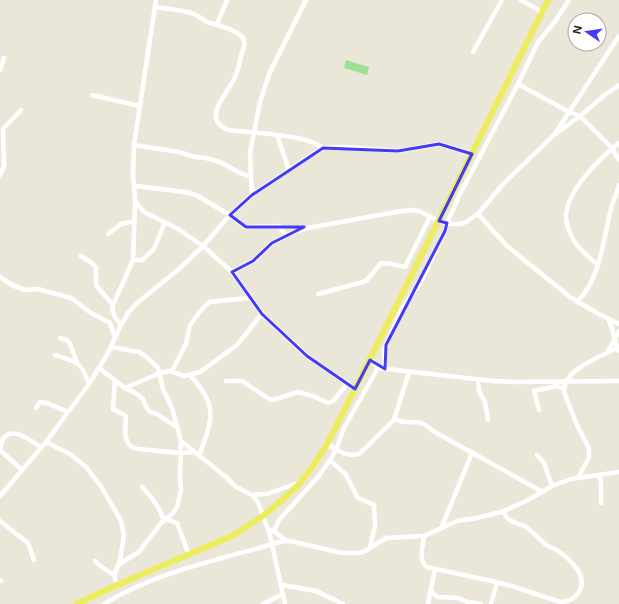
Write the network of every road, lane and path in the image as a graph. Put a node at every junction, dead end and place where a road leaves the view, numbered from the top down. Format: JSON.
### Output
{"nodes":[{"id":1,"x":156,"y":0,"type":"edge"},
{"id":2,"x":227,"y":0,"type":"edge"},
{"id":3,"x":306,"y":0,"type":"edge"},
{"id":4,"x":502,"y":0,"type":"edge"},
{"id":5,"x":521,"y":0,"type":"edge"},
{"id":6,"x":548,"y":0,"type":"edge"},
{"id":7,"x":569,"y":0,"type":"edge"},
{"id":8,"x":155,"y":7,"type":"junction"},
{"id":9,"x":542,"y":12,"type":"junction"},
{"id":10,"x":217,"y":24,"type":"junction"},
{"id":11,"x":619,"y":36,"type":"edge"},
{"id":12,"x":473,"y":52,"type":"dead end"},
{"id":13,"x":4,"y":58,"type":"dead end"},
{"id":14,"x":0,"y":70,"type":"edge"},
{"id":15,"x":518,"y":84,"type":"junction"},
{"id":16,"x":619,"y":85,"type":"edge"},
{"id":17,"x":92,"y":95,"type":"dead end"},
{"id":18,"x":140,"y":106,"type":"junction"},
{"id":19,"x":21,"y":110,"type":"dead end"},
{"id":20,"x":569,"y":112,"type":"junction"},
{"id":21,"x":580,"y":116,"type":"junction"},
{"id":22,"x":2,"y":129,"type":"edge"},
{"id":23,"x":253,"y":133,"type":"junction"},
{"id":24,"x":277,"y":135,"type":"junction"},
{"id":25,"x":554,"y":135,"type":"junction"},
{"id":26,"x":619,"y":143,"type":"edge"},
{"id":27,"x":134,"y":145,"type":"junction"},
{"id":28,"x":323,"y":148,"type":"junction"},
{"id":29,"x":612,"y":148,"type":"junction"},
{"id":30,"x":472,"y":154,"type":"junction"},
{"id":31,"x":619,"y":160,"type":"edge"},
{"id":32,"x":289,"y":170,"type":"junction"},
{"id":33,"x":0,"y":175,"type":"edge"},
{"id":34,"x":251,"y":177,"type":"junction"},
{"id":35,"x":619,"y":185,"type":"edge"},
{"id":36,"x":135,"y":186,"type":"junction"},
{"id":37,"x":618,"y":190,"type":"edge"},
{"id":38,"x":252,"y":195,"type":"junction"},
{"id":39,"x":135,"y":200,"type":"junction"},
{"id":40,"x":478,"y":214,"type":"junction"},
{"id":41,"x":230,"y":215,"type":"junction"},
{"id":42,"x":430,"y":217,"type":"junction"},
{"id":43,"x":439,"y":221,"type":"junction"},
{"id":44,"x":135,"y":222,"type":"junction"},
{"id":45,"x":166,"y":222,"type":"junction"},
{"id":46,"x":447,"y":223,"type":"junction"},
{"id":47,"x":108,"y":234,"type":"dead end"},
{"id":48,"x":286,"y":236,"type":"junction"},
{"id":49,"x":203,"y":246,"type":"junction"},
{"id":50,"x":81,"y":256,"type":"dead end"},
{"id":51,"x":133,"y":260,"type":"junction"},
{"id":52,"x":598,"y":265,"type":"junction"},
{"id":53,"x":232,"y":272,"type":"junction"},
{"id":54,"x":0,"y":277,"type":"edge"},
{"id":55,"x":318,"y":294,"type":"dead end"},
{"id":56,"x":249,"y":298,"type":"junction"},
{"id":57,"x":577,"y":302,"type":"junction"},
{"id":58,"x":113,"y":304,"type":"junction"},
{"id":59,"x":262,"y":314,"type":"junction"},
{"id":60,"x":608,"y":319,"type":"junction"},
{"id":61,"x":121,"y":324,"type":"junction"},
{"id":62,"x":619,"y":324,"type":"edge"},
{"id":63,"x":619,"y":331,"type":"edge"},
{"id":64,"x":60,"y":338,"type":"dead end"},
{"id":65,"x":115,"y":338,"type":"junction"},
{"id":66,"x":614,"y":340,"type":"junction"},
{"id":67,"x":111,"y":347,"type":"junction"},
{"id":68,"x":619,"y":349,"type":"edge"},
{"id":69,"x":55,"y":355,"type":"dead end"},
{"id":70,"x":606,"y":355,"type":"junction"},
{"id":71,"x":371,"y":358,"type":"junction"},
{"id":72,"x":77,"y":362,"type":"junction"},
{"id":73,"x":99,"y":368,"type":"junction"},
{"id":74,"x":378,"y":368,"type":"junction"},
{"id":75,"x":385,"y":369,"type":"junction"},
{"id":76,"x":172,"y":371,"type":"junction"},
{"id":77,"x":409,"y":372,"type":"junction"},
{"id":78,"x":160,"y":374,"type":"junction"},
{"id":79,"x":190,"y":374,"type":"junction"},
{"id":80,"x":226,"y":380,"type":"dead end"},
{"id":81,"x":478,"y":380,"type":"junction"},
{"id":82,"x":115,"y":381,"type":"junction"},
{"id":83,"x":619,"y":381,"type":"edge"},
{"id":84,"x":566,"y":382,"type":"junction"},
{"id":85,"x":348,"y":383,"type":"junction"},
{"id":86,"x":89,"y":384,"type":"junction"},
{"id":87,"x":125,"y":388,"type":"junction"},
{"id":88,"x":355,"y":389,"type":"junction"},
{"id":89,"x":564,"y":389,"type":"junction"},
{"id":90,"x":36,"y":408,"type":"dead end"},
{"id":91,"x":539,"y":410,"type":"dead end"},
{"id":92,"x":68,"y":412,"type":"junction"},
{"id":93,"x":394,"y":419,"type":"junction"},
{"id":94,"x":488,"y":420,"type":"dead end"},
{"id":95,"x":178,"y":428,"type":"junction"},
{"id":96,"x":181,"y":441,"type":"junction"},
{"id":97,"x":46,"y":442,"type":"junction"},
{"id":98,"x":327,"y":444,"type":"junction"},
{"id":99,"x":41,"y":447,"type":"junction"},
{"id":100,"x":336,"y":450,"type":"junction"},
{"id":101,"x":194,"y":452,"type":"junction"},
{"id":102,"x":181,"y":453,"type":"junction"},
{"id":103,"x":472,"y":453,"type":"junction"},
{"id":104,"x":199,"y":456,"type":"junction"},
{"id":105,"x":537,"y":456,"type":"dead end"},
{"id":106,"x":330,"y":460,"type":"junction"},
{"id":107,"x":22,"y":470,"type":"junction"},
{"id":108,"x":619,"y":472,"type":"edge"},
{"id":109,"x":599,"y":475,"type":"junction"},
{"id":110,"x":578,"y":478,"type":"junction"},
{"id":111,"x":300,"y":483,"type":"junction"},
{"id":112,"x":552,"y":486,"type":"junction"},
{"id":113,"x":142,"y":487,"type":"dead end"},
{"id":114,"x":542,"y":491,"type":"junction"},
{"id":115,"x":252,"y":495,"type":"junction"},
{"id":116,"x":0,"y":496,"type":"edge"},
{"id":117,"x":602,"y":503,"type":"dead end"},
{"id":118,"x":505,"y":511,"type":"junction"},
{"id":119,"x":263,"y":516,"type":"junction"},
{"id":120,"x":165,"y":519,"type":"junction"},
{"id":121,"x":0,"y":521,"type":"edge"},
{"id":122,"x":441,"y":528,"type":"junction"},
{"id":123,"x":268,"y":529,"type":"junction"},
{"id":124,"x":274,"y":531,"type":"junction"},
{"id":125,"x":424,"y":536,"type":"junction"},
{"id":126,"x":287,"y":541,"type":"junction"},
{"id":127,"x":272,"y":545,"type":"junction"},
{"id":128,"x":370,"y":547,"type":"junction"},
{"id":129,"x":189,"y":555,"type":"junction"},
{"id":130,"x":34,"y":560,"type":"dead end"},
{"id":131,"x":95,"y":561,"type":"dead end"},
{"id":132,"x":119,"y":564,"type":"junction"},
{"id":133,"x":435,"y":569,"type":"junction"},
{"id":134,"x":114,"y":575,"type":"junction"},
{"id":135,"x":497,"y":583,"type":"junction"},
{"id":136,"x":117,"y":585,"type":"junction"},
{"id":137,"x":282,"y":585,"type":"junction"},
{"id":138,"x":430,"y":590,"type":"junction"},
{"id":139,"x":283,"y":594,"type":"junction"},
{"id":140,"x":110,"y":602,"type":"edge"},
{"id":141,"x":76,"y":604,"type":"edge"},
{"id":142,"x":104,"y":604,"type":"edge"},
{"id":143,"x":263,"y":604,"type":"edge"},
{"id":144,"x":285,"y":604,"type":"edge"},
{"id":145,"x":343,"y":604,"type":"edge"},
{"id":146,"x":428,"y":604,"type":"edge"},
{"id":147,"x":481,"y":604,"type":"edge"},
{"id":148,"x":491,"y":604,"type":"edge"}],
"edges":[{"from":1,"to":8,"type":"street"},
{"from":2,"to":10,"type":"street"},
{"from":3,"to":23,"type":"street"},
{"from":4,"to":12,"type":"street"},
{"from":5,"to":9,"type":"street"},
{"from":6,"to":9,"type":"main road"},
{"from":7,"to":15,"type":"street"},
{"from":8,"to":10,"type":"street"},
{"from":8,"to":18,"type":"street"},
{"from":9,"to":30,"type":"main road"},
{"from":10,"to":23,"type":"street"},
{"from":11,"to":20,"type":"street"},
{"from":13,"to":14,"type":"street"},
{"from":15,"to":20,"type":"street"},
{"from":15,"to":46,"type":"street"},
{"from":16,"to":21,"type":"street"},
{"from":17,"to":18,"type":"street"},
{"from":18,"to":27,"type":"street"},
{"from":19,"to":22,"type":"street"},
{"from":20,"to":21,"type":"street"},
{"from":20,"to":25,"type":"street"},
{"from":21,"to":25,"type":"street"},
{"from":21,"to":29,"type":"street"},
{"from":22,"to":33,"type":"street"},
{"from":23,"to":24,"type":"street"},
{"from":23,"to":34,"type":"street"},
{"from":24,"to":28,"type":"street"},
{"from":24,"to":32,"type":"street"},
{"from":25,"to":40,"type":"street"},
{"from":26,"to":29,"type":"street"},
{"from":27,"to":34,"type":"street"},
{"from":27,"to":36,"type":"street"},
{"from":28,"to":30,"type":"street"},
{"from":28,"to":32,"type":"street"},
{"from":29,"to":31,"type":"street"},
{"from":29,"to":52,"type":"street"},
{"from":30,"to":43,"type":"main road"},
{"from":32,"to":38,"type":"street"},
{"from":34,"to":38,"type":"street"},
{"from":35,"to":37,"type":"street"},
{"from":36,"to":39,"type":"street"},
{"from":36,"to":41,"type":"street"},
{"from":37,"to":52,"type":"street"},
{"from":38,"to":41,"type":"street"},
{"from":39,"to":44,"type":"street"},
{"from":39,"to":45,"type":"street"},
{"from":40,"to":46,"type":"street"},
{"from":40,"to":57,"type":"street"},
{"from":41,"to":48,"type":"street"},
{"from":41,"to":49,"type":"street"},
{"from":42,"to":43,"type":"street"},
{"from":42,"to":48,"type":"street"},
{"from":42,"to":55,"type":"street"},
{"from":43,"to":46,"type":"street"},
{"from":43,"to":71,"type":"main road"},
{"from":44,"to":47,"type":"street"},
{"from":44,"to":51,"type":"street"},
{"from":45,"to":49,"type":"street"},
{"from":45,"to":51,"type":"street"},
{"from":46,"to":75,"type":"street"},
{"from":48,"to":53,"type":"street"},
{"from":49,"to":53,"type":"street"},
{"from":49,"to":61,"type":"street"},
{"from":50,"to":58,"type":"street"},
{"from":51,"to":58,"type":"street"},
{"from":52,"to":57,"type":"street"},
{"from":53,"to":56,"type":"street"},
{"from":54,"to":65,"type":"street"},
{"from":56,"to":59,"type":"street"},
{"from":56,"to":76,"type":"street"},
{"from":57,"to":60,"type":"street"},
{"from":58,"to":61,"type":"street"},
{"from":59,"to":79,"type":"street"},
{"from":59,"to":85,"type":"street"},
{"from":60,"to":62,"type":"street"},
{"from":60,"to":66,"type":"street"},
{"from":61,"to":65,"type":"street"},
{"from":63,"to":66,"type":"street"},
{"from":64,"to":72,"type":"street"},
{"from":65,"to":67,"type":"street"},
{"from":66,"to":68,"type":"street"},
{"from":66,"to":70,"type":"street"},
{"from":67,"to":73,"type":"street"},
{"from":67,"to":78,"type":"street"},
{"from":68,"to":70,"type":"street"},
{"from":69,"to":72,"type":"street"},
{"from":70,"to":84,"type":"street"},
{"from":71,"to":74,"type":"street"},
{"from":71,"to":88,"type":"main road"},
{"from":72,"to":86,"type":"street"},
{"from":73,"to":82,"type":"street"},
{"from":73,"to":86,"type":"street"},
{"from":74,"to":75,"type":"street"},
{"from":74,"to":100,"type":"street"},
{"from":75,"to":77,"type":"street"},
{"from":76,"to":78,"type":"street"},
{"from":76,"to":79,"type":"street"},
{"from":77,"to":81,"type":"street"},
{"from":77,"to":93,"type":"street"},
{"from":78,"to":87,"type":"street"},
{"from":78,"to":95,"type":"street"},
{"from":79,"to":104,"type":"street"},
{"from":80,"to":85,"type":"street"},
{"from":81,"to":84,"type":"street"},
{"from":81,"to":94,"type":"street"},
{"from":82,"to":87,"type":"street"},
{"from":82,"to":102,"type":"street"},
{"from":83,"to":84,"type":"street"},
{"from":84,"to":89,"type":"street"},
{"from":85,"to":88,"type":"street"},
{"from":86,"to":92,"type":"street"},
{"from":87,"to":95,"type":"street"},
{"from":88,"to":98,"type":"main road"},
{"from":89,"to":91,"type":"street"},
{"from":89,"to":110,"type":"street"},
{"from":90,"to":92,"type":"street"},
{"from":92,"to":97,"type":"street"},
{"from":93,"to":100,"type":"street"},
{"from":93,"to":103,"type":"street"},
{"from":95,"to":96,"type":"street"},
{"from":96,"to":101,"type":"street"},
{"from":96,"to":102,"type":"street"},
{"from":97,"to":99,"type":"street"},
{"from":97,"to":132,"type":"street"},
{"from":98,"to":100,"type":"street"},
{"from":98,"to":111,"type":"main road"},
{"from":99,"to":107,"type":"street"},
{"from":99,"to":107,"type":"street"},
{"from":100,"to":106,"type":"street"},
{"from":101,"to":102,"type":"street"},
{"from":101,"to":104,"type":"street"},
{"from":102,"to":120,"type":"street"},
{"from":103,"to":114,"type":"street"},
{"from":103,"to":122,"type":"street"},
{"from":104,"to":115,"type":"street"},
{"from":105,"to":112,"type":"street"},
{"from":106,"to":124,"type":"street"},
{"from":106,"to":128,"type":"street"},
{"from":107,"to":116,"type":"street"},
{"from":108,"to":109,"type":"street"},
{"from":109,"to":110,"type":"street"},
{"from":109,"to":117,"type":"street"},
{"from":110,"to":112,"type":"street"},
{"from":111,"to":115,"type":"street"},
{"from":111,"to":119,"type":"main road"},
{"from":112,"to":114,"type":"street"},
{"from":113,"to":120,"type":"street"},
{"from":114,"to":118,"type":"street"},
{"from":115,"to":119,"type":"street"},
{"from":118,"to":122,"type":"street"},
{"from":118,"to":135,"type":"street"},
{"from":119,"to":123,"type":"street"},
{"from":119,"to":129,"type":"main road"},
{"from":120,"to":129,"type":"street"},
{"from":120,"to":132,"type":"street"},
{"from":121,"to":130,"type":"street"},
{"from":122,"to":125,"type":"street"},
{"from":123,"to":124,"type":"street"},
{"from":123,"to":127,"type":"street"},
{"from":124,"to":126,"type":"street"},
{"from":125,"to":128,"type":"street"},
{"from":125,"to":133,"type":"street"},
{"from":126,"to":127,"type":"street"},
{"from":126,"to":128,"type":"street"},
{"from":127,"to":137,"type":"street"},
{"from":127,"to":140,"type":"street"},
{"from":129,"to":136,"type":"main road"},
{"from":131,"to":134,"type":"street"},
{"from":132,"to":134,"type":"street"},
{"from":133,"to":135,"type":"street"},
{"from":133,"to":138,"type":"street"},
{"from":134,"to":136,"type":"street"},
{"from":135,"to":148,"type":"street"},
{"from":136,"to":141,"type":"main road"},
{"from":137,"to":139,"type":"street"},
{"from":137,"to":145,"type":"street"},
{"from":138,"to":146,"type":"street"},
{"from":138,"to":147,"type":"street"},
{"from":139,"to":143,"type":"street"},
{"from":139,"to":144,"type":"street"},
{"from":140,"to":142,"type":"street"}]}
